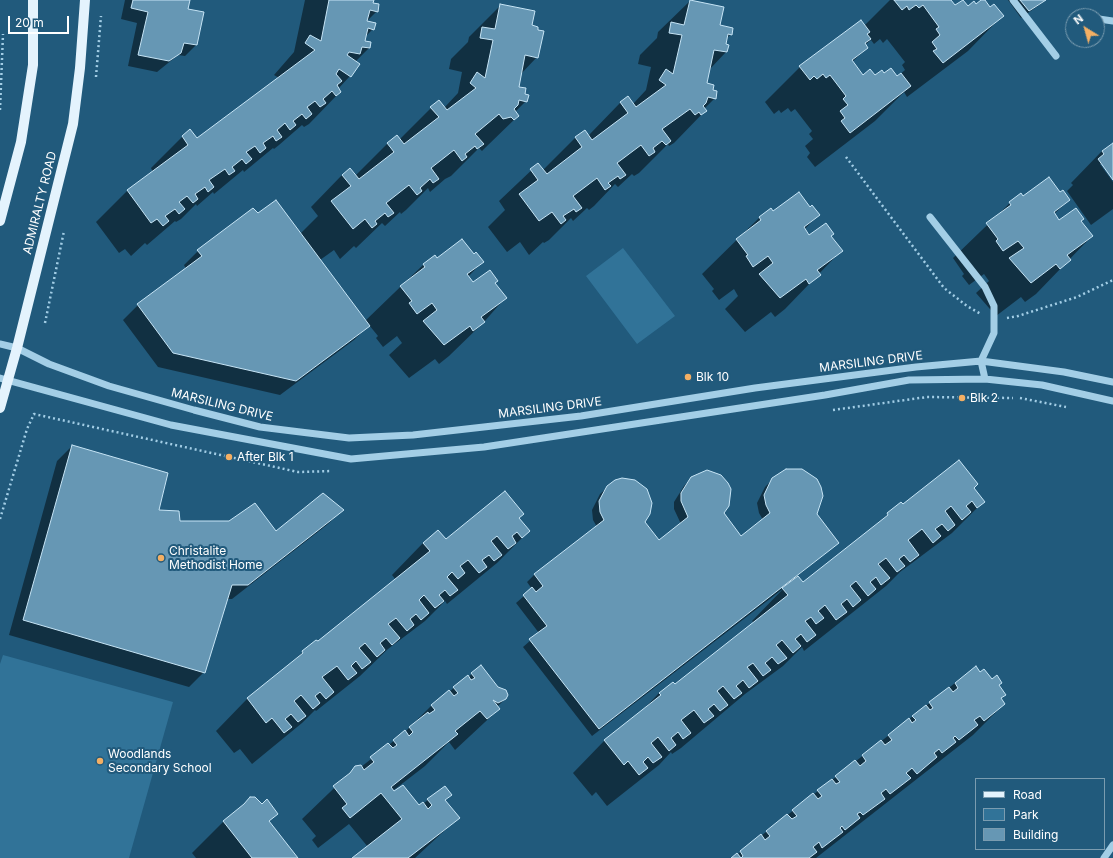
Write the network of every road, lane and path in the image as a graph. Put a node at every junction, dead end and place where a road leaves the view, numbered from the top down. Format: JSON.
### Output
{"nodes":[{"id":1,"x":33,"y":0,"type":"edge"},
{"id":2,"x":85,"y":0,"type":"edge"},
{"id":3,"x":1013,"y":0,"type":"edge"},
{"id":4,"x":101,"y":15,"type":"dead end"},
{"id":5,"x":3,"y":34,"type":"dead end"},
{"id":6,"x":1056,"y":56,"type":"dead end"},
{"id":7,"x":98,"y":68,"type":"dead end"},
{"id":8,"x":0,"y":110,"type":"edge"},
{"id":9,"x":930,"y":217,"type":"dead end"},
{"id":10,"x":0,"y":220,"type":"edge"},
{"id":11,"x":0,"y":344,"type":"edge"},
{"id":12,"x":17,"y":348,"type":"junction"},
{"id":13,"x":981,"y":361,"type":"junction"},
{"id":14,"x":4,"y":379,"type":"edge"},
{"id":15,"x":985,"y":379,"type":"junction"},
{"id":16,"x":1113,"y":382,"type":"edge"},
{"id":17,"x":1113,"y":401,"type":"edge"},
{"id":18,"x":0,"y":408,"type":"edge"},
{"id":19,"x":1074,"y":408,"type":"dead end"},
{"id":20,"x":827,"y":410,"type":"dead end"},
{"id":21,"x":34,"y":414,"type":"dead end"},
{"id":22,"x":0,"y":519,"type":"edge"},
{"id":23,"x":1113,"y":845,"type":"edge"},
{"id":24,"x":1104,"y":858,"type":"edge"}],
"edges":[{"from":1,"to":10,"type":"main road"},
{"from":2,"to":12,"type":"main road","name":"ADMIRALTY ROAD"},
{"from":3,"to":6,"type":"street"},
{"from":4,"to":7,"type":"path"},
{"from":5,"to":8,"type":"path"},
{"from":9,"to":13,"type":"street"},
{"from":11,"to":12,"type":"street","name":"MARSILING DRIVE"},
{"from":12,"to":13,"type":"street","name":"MARSILING DRIVE"},
{"from":12,"to":14,"type":"main road","name":"ADMIRALTY ROAD"},
{"from":13,"to":15,"type":"street"},
{"from":13,"to":16,"type":"street","name":"MARSILING DRIVE"},
{"from":14,"to":15,"type":"street","name":"MARSILING DRIVE"},
{"from":14,"to":18,"type":"main road","name":"ADMIRALTY ROAD"},
{"from":15,"to":17,"type":"street","name":"MARSILING DRIVE"},
{"from":19,"to":20,"type":"path"},
{"from":21,"to":22,"type":"path"},
{"from":23,"to":24,"type":"street"}]}
